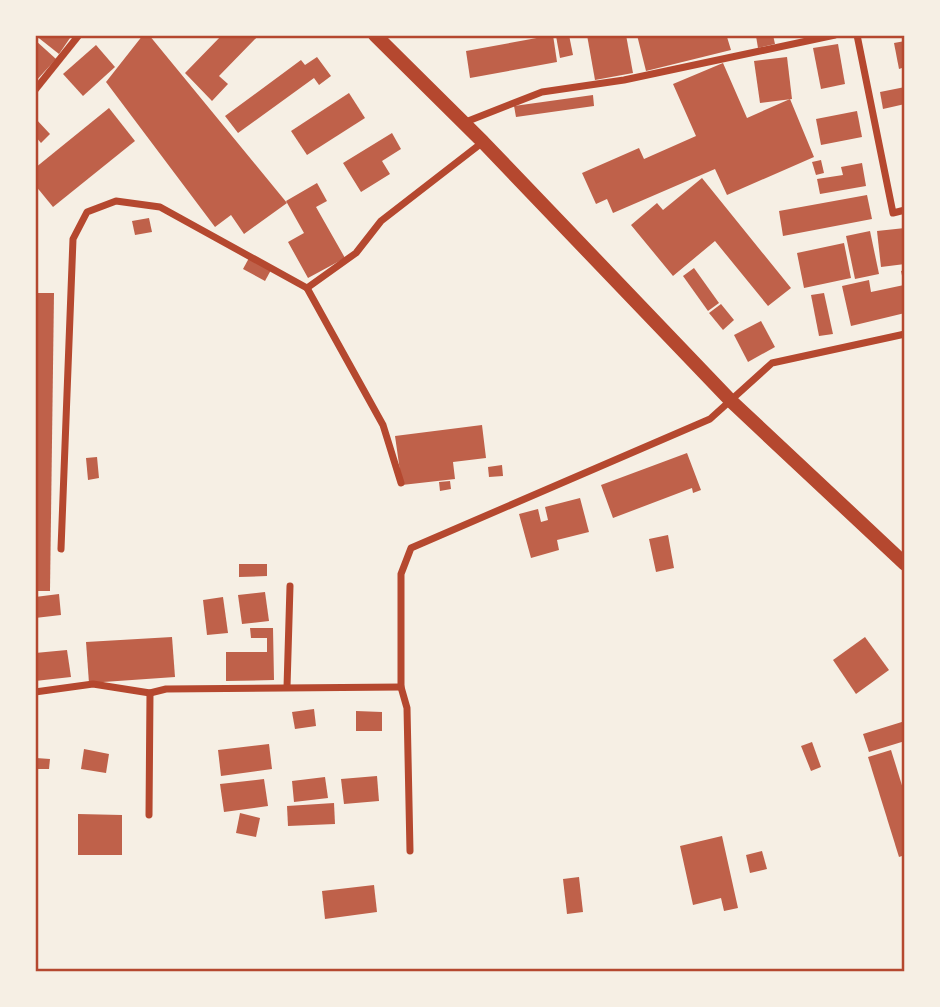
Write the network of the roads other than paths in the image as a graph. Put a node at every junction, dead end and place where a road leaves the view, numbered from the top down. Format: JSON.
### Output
{"nodes":[{"id":1,"x":79,"y":35,"type":"edge"},
{"id":2,"x":375,"y":35,"type":"edge"},
{"id":3,"x":835,"y":35,"type":"edge"},
{"id":4,"x":857,"y":35,"type":"edge"},
{"id":5,"x":35,"y":90,"type":"edge"},
{"id":6,"x":463,"y":123,"type":"junction"},
{"id":7,"x":483,"y":142,"type":"junction"},
{"id":8,"x":905,"y":210,"type":"edge"},
{"id":9,"x":307,"y":288,"type":"junction"},
{"id":10,"x":905,"y":334,"type":"edge"},
{"id":11,"x":731,"y":401,"type":"junction"},
{"id":12,"x":401,"y":483,"type":"dead end"},
{"id":13,"x":61,"y":550,"type":"dead end"},
{"id":14,"x":905,"y":564,"type":"edge"},
{"id":15,"x":290,"y":586,"type":"dead end"},
{"id":16,"x":287,"y":687,"type":"junction"},
{"id":17,"x":401,"y":687,"type":"junction"},
{"id":18,"x":35,"y":692,"type":"edge"},
{"id":19,"x":150,"y":693,"type":"junction"},
{"id":20,"x":149,"y":815,"type":"dead end"},
{"id":21,"x":410,"y":851,"type":"dead end"}],
"edges":[{"from":1,"to":5,"type":"street"},
{"from":2,"to":6,"type":"main road"},
{"from":3,"to":6,"type":"street"},
{"from":4,"to":8,"type":"street"},
{"from":6,"to":7,"type":"main road"},
{"from":7,"to":9,"type":"street"},
{"from":7,"to":11,"type":"main road"},
{"from":9,"to":12,"type":"street"},
{"from":9,"to":13,"type":"street"},
{"from":10,"to":11,"type":"street"},
{"from":11,"to":14,"type":"main road"},
{"from":11,"to":17,"type":"street"},
{"from":15,"to":16,"type":"street"},
{"from":16,"to":17,"type":"street"},
{"from":16,"to":19,"type":"street"},
{"from":17,"to":21,"type":"street"},
{"from":18,"to":19,"type":"street"},
{"from":19,"to":20,"type":"street"}]}
